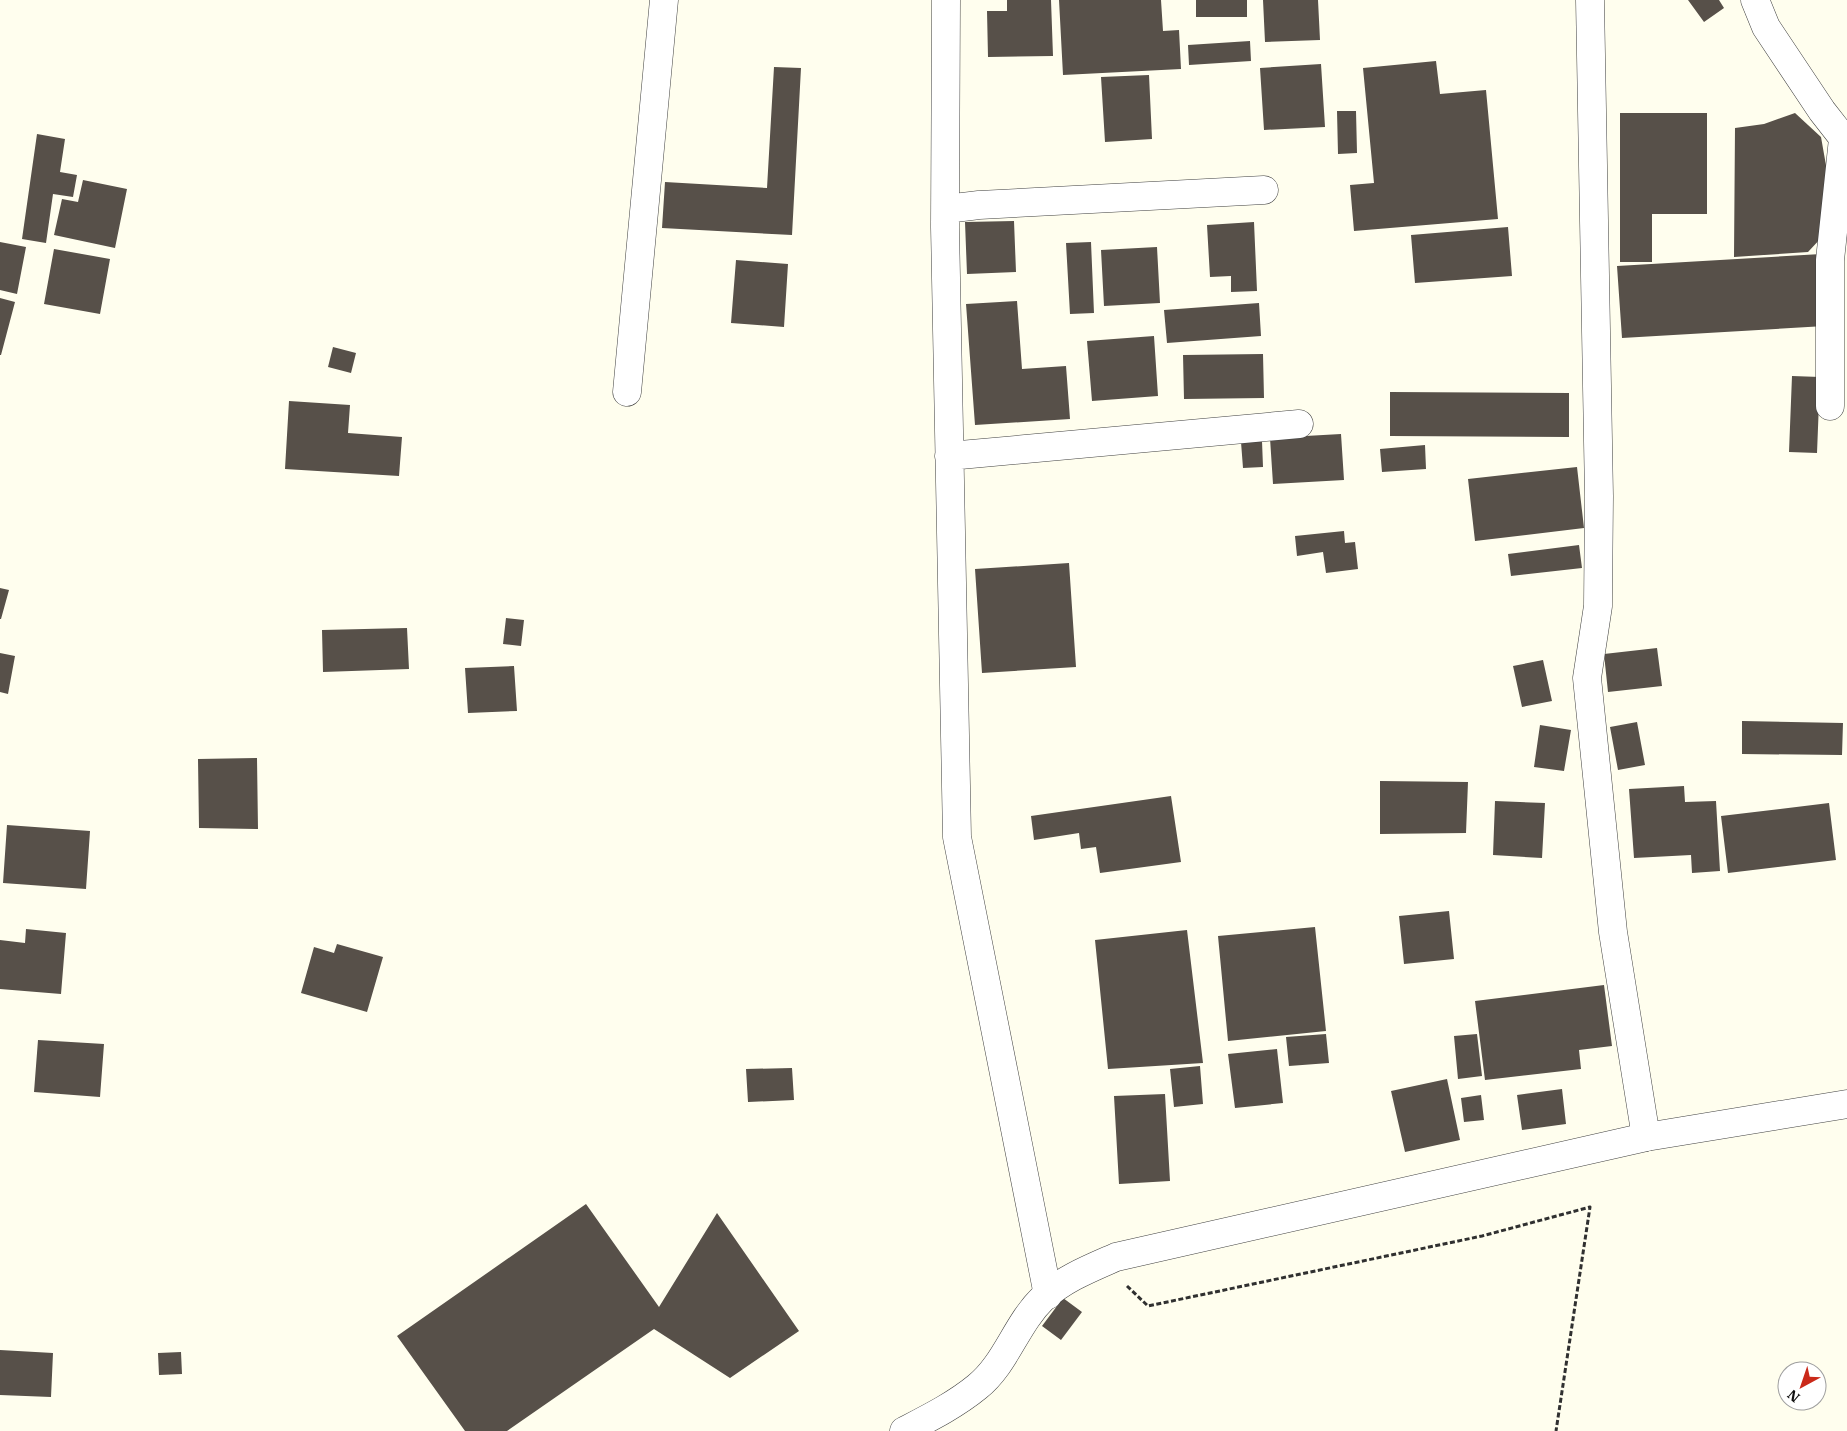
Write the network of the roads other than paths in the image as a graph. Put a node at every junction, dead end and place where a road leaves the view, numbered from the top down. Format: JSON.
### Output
{"nodes":[{"id":1,"x":664,"y":0,"type":"edge"},
{"id":2,"x":946,"y":0,"type":"edge"},
{"id":3,"x":1590,"y":0,"type":"edge"},
{"id":4,"x":1755,"y":0,"type":"edge"},
{"id":5,"x":1845,"y":141,"type":"edge"},
{"id":6,"x":1264,"y":190,"type":"dead end"},
{"id":7,"x":946,"y":209,"type":"junction"},
{"id":8,"x":626,"y":392,"type":"dead end"},
{"id":9,"x":1830,"y":406,"type":"dead end"},
{"id":10,"x":1300,"y":424,"type":"dead end"},
{"id":11,"x":949,"y":456,"type":"junction"},
{"id":12,"x":1847,"y":1104,"type":"edge"},
{"id":13,"x":1646,"y":1137,"type":"junction"},
{"id":14,"x":1048,"y":1295,"type":"junction"},
{"id":15,"x":904,"y":1431,"type":"edge"}],
"edges":[{"from":1,"to":8,"type":"street"},
{"from":2,"to":7,"type":"street"},
{"from":3,"to":13,"type":"street"},
{"from":4,"to":5,"type":"street"},
{"from":5,"to":9,"type":"street"},
{"from":6,"to":7,"type":"street"},
{"from":7,"to":11,"type":"street"},
{"from":10,"to":11,"type":"street"},
{"from":11,"to":14,"type":"street"},
{"from":12,"to":13,"type":"street"},
{"from":13,"to":14,"type":"street"},
{"from":14,"to":15,"type":"street"}]}
